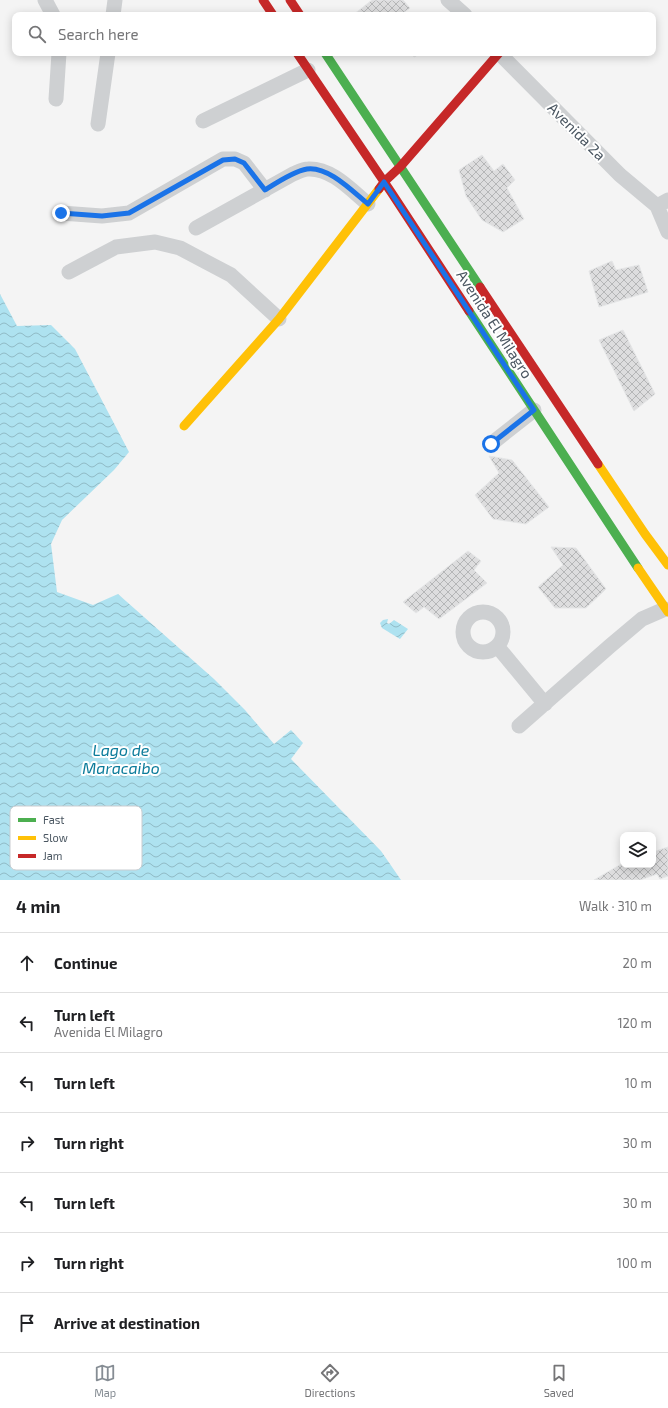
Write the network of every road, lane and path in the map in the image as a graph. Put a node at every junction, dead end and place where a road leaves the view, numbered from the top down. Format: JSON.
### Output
{"nodes":[{"id":1,"x":45,"y":0,"type":"edge"},
{"id":2,"x":115,"y":0,"type":"edge"},
{"id":3,"x":263,"y":0,"type":"edge"},
{"id":4,"x":290,"y":0,"type":"edge"},
{"id":5,"x":448,"y":0,"type":"edge"},
{"id":6,"x":52,"y":12,"type":"edge"},
{"id":7,"x":113,"y":12,"type":"edge"},
{"id":8,"x":271,"y":12,"type":"edge"},
{"id":9,"x":298,"y":12,"type":"edge"},
{"id":10,"x":462,"y":12,"type":"edge"},
{"id":11,"x":59,"y":56,"type":"edge"},
{"id":12,"x":108,"y":56,"type":"edge"},
{"id":13,"x":299,"y":56,"type":"edge"},
{"id":14,"x":327,"y":56,"type":"edge"},
{"id":15,"x":496,"y":56,"type":"edge"},
{"id":16,"x":502,"y":56,"type":"edge"},
{"id":17,"x":308,"y":70,"type":"junction"},
{"id":18,"x":56,"y":99,"type":"dead end"},
{"id":19,"x":203,"y":121,"type":"dead end"},
{"id":20,"x":98,"y":124,"type":"dead end"},
{"id":21,"x":400,"y":167,"type":"junction"},
{"id":22,"x":384,"y":182,"type":"junction"},
{"id":23,"x":265,"y":190,"type":"junction"},
{"id":24,"x":663,"y":203,"type":"edge"},
{"id":25,"x":368,"y":204,"type":"junction"},
{"id":26,"x":61,"y":213,"type":"dead end"},
{"id":27,"x":196,"y":228,"type":"dead end"},
{"id":28,"x":668,"y":232,"type":"edge"},
{"id":29,"x":69,"y":272,"type":"dead end"},
{"id":30,"x":279,"y":319,"type":"junction"},
{"id":31,"x":534,"y":410,"type":"junction"},
{"id":32,"x":184,"y":426,"type":"dead end"},
{"id":33,"x":491,"y":444,"type":"dead end"},
{"id":34,"x":668,"y":565,"type":"edge"},
{"id":35,"x":659,"y":593,"type":"junction"},
{"id":36,"x":667,"y":609,"type":"edge"},
{"id":37,"x":642,"y":619,"type":"junction"},
{"id":38,"x":497,"y":646,"type":"dead end"},
{"id":39,"x":545,"y":704,"type":"junction"},
{"id":40,"x":520,"y":726,"type":"dead end"}],
"edges":[{"from":1,"to":6,"type":"street"},
{"from":2,"to":7,"type":"street"},
{"from":3,"to":8,"type":"main road"},
{"from":4,"to":9,"type":"main road"},
{"from":5,"to":10,"type":"street"},
{"from":11,"to":18,"type":"street"},
{"from":12,"to":20,"type":"street"},
{"from":13,"to":17,"type":"main road","name":"Avenida El Milagro"},
{"from":14,"to":21,"type":"main road","name":"Avenida El Milagro"},
{"from":15,"to":21,"type":"main road"},
{"from":16,"to":24,"type":"street","name":"Avenida 2a"},
{"from":17,"to":19,"type":"street"},
{"from":17,"to":22,"type":"main road","name":"Avenida El Milagro"},
{"from":21,"to":22,"type":"main road"},
{"from":21,"to":34,"type":"main road","name":"Avenida El Milagro"},
{"from":22,"to":25,"type":"main road"},
{"from":22,"to":31,"type":"main road","name":"Avenida El Milagro"},
{"from":23,"to":25,"type":"street"},
{"from":23,"to":26,"type":"street"},
{"from":23,"to":27,"type":"street"},
{"from":24,"to":28,"type":"street"},
{"from":25,"to":30,"type":"main road"},
{"from":29,"to":30,"type":"street"},
{"from":30,"to":32,"type":"main road"},
{"from":31,"to":33,"type":"street"},
{"from":31,"to":35,"type":"main road","name":"Avenida El Milagro"},
{"from":35,"to":36,"type":"main road","name":"Avenida El Milagro"},
{"from":35,"to":37,"type":"street"},
{"from":36,"to":37,"type":"street"},
{"from":37,"to":39,"type":"street"},
{"from":38,"to":39,"type":"street"},
{"from":39,"to":40,"type":"street"}]}
